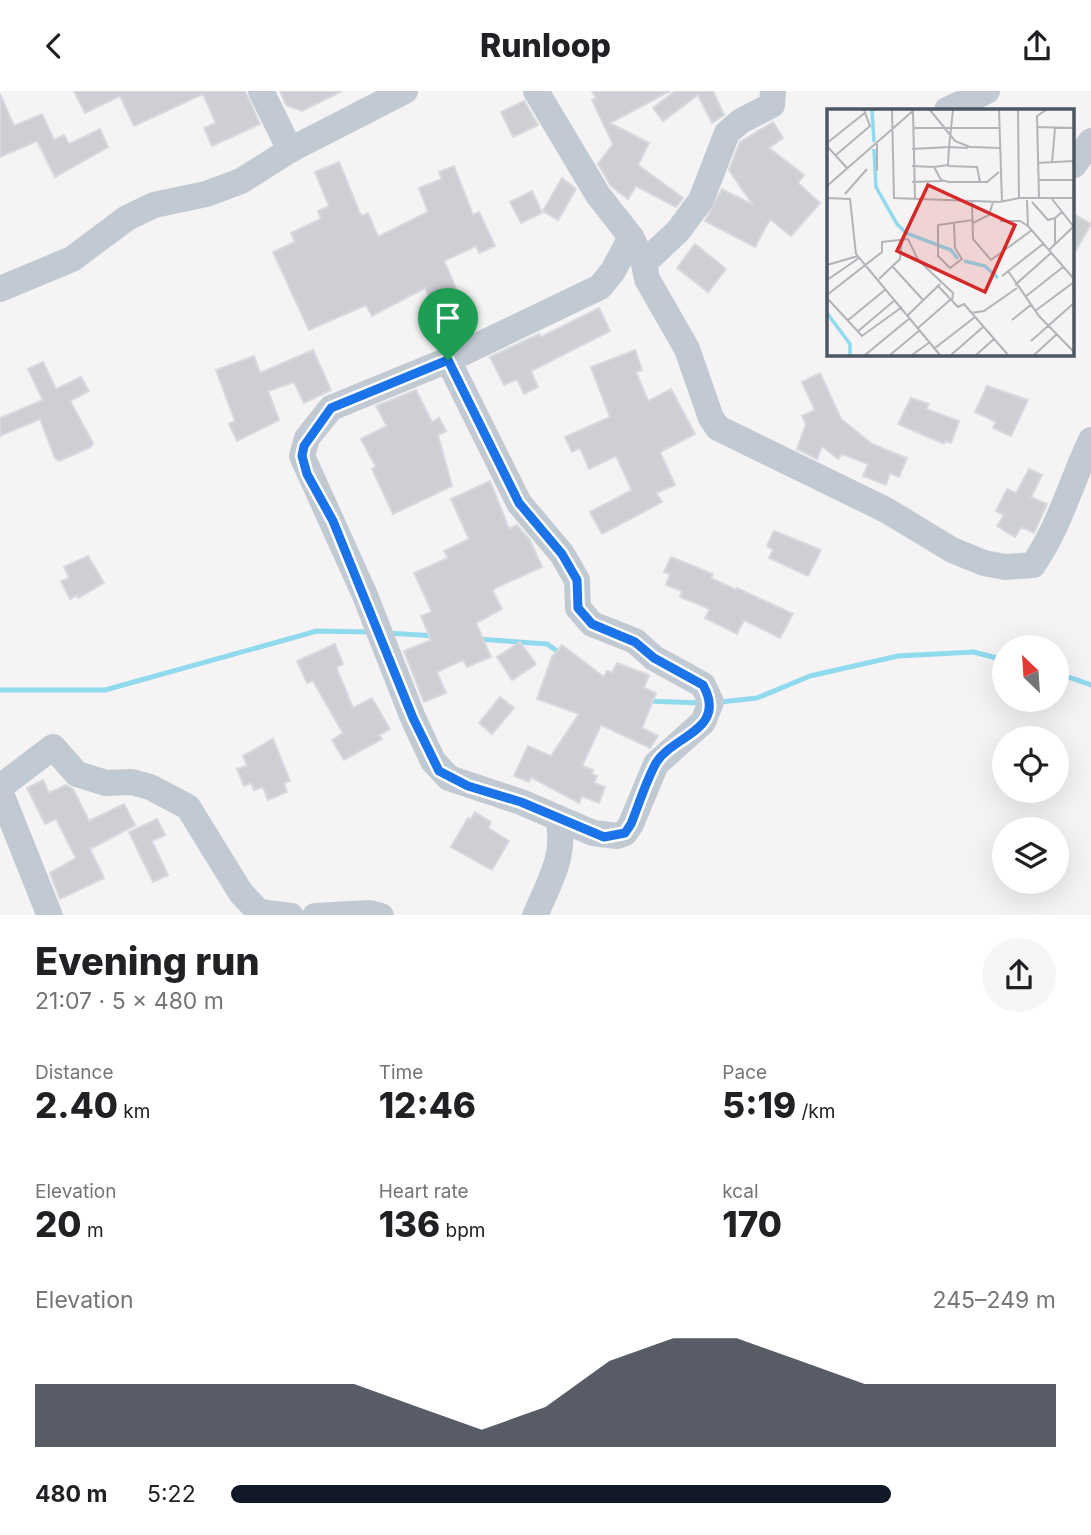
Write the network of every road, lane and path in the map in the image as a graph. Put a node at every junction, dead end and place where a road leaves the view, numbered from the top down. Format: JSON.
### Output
{"nodes":[{"id":1,"x":261,"y":91,"type":"edge"},
{"id":2,"x":405,"y":91,"type":"edge"},
{"id":3,"x":536,"y":91,"type":"edge"},
{"id":4,"x":773,"y":91,"type":"edge"},
{"id":5,"x":987,"y":91,"type":"edge"},
{"id":6,"x":949,"y":109,"type":"edge"},
{"id":7,"x":1091,"y":141,"type":"edge"},
{"id":8,"x":290,"y":150,"type":"junction"},
{"id":9,"x":1074,"y":165,"type":"dead end"},
{"id":10,"x":631,"y":237,"type":"junction"},
{"id":11,"x":644,"y":263,"type":"junction"},
{"id":12,"x":0,"y":289,"type":"edge"},
{"id":13,"x":448,"y":360,"type":"junction"},
{"id":14,"x":1091,"y":440,"type":"edge"},
{"id":15,"x":0,"y":789,"type":"edge"},
{"id":16,"x":558,"y":819,"type":"junction"},
{"id":17,"x":593,"y":833,"type":"junction"},
{"id":18,"x":561,"y":853,"type":"junction"},
{"id":19,"x":50,"y":915,"type":"edge"},
{"id":20,"x":291,"y":915,"type":"edge"},
{"id":21,"x":315,"y":915,"type":"edge"},
{"id":22,"x":381,"y":915,"type":"edge"},
{"id":23,"x":535,"y":915,"type":"edge"}],
"edges":[{"from":1,"to":8,"type":"street"},
{"from":2,"to":8,"type":"street"},
{"from":3,"to":10,"type":"street"},
{"from":4,"to":11,"type":"street"},
{"from":5,"to":6,"type":"street"},
{"from":7,"to":9,"type":"street"},
{"from":8,"to":12,"type":"street"},
{"from":10,"to":11,"type":"street"},
{"from":10,"to":13,"type":"street"},
{"from":11,"to":14,"type":"street"},
{"from":13,"to":16,"type":"street"},
{"from":13,"to":17,"type":"street"},
{"from":15,"to":19,"type":"street"},
{"from":15,"to":20,"type":"street"},
{"from":16,"to":17,"type":"street"},
{"from":16,"to":18,"type":"street"},
{"from":17,"to":18,"type":"street"},
{"from":18,"to":23,"type":"street"},
{"from":21,"to":22,"type":"street"}]}
